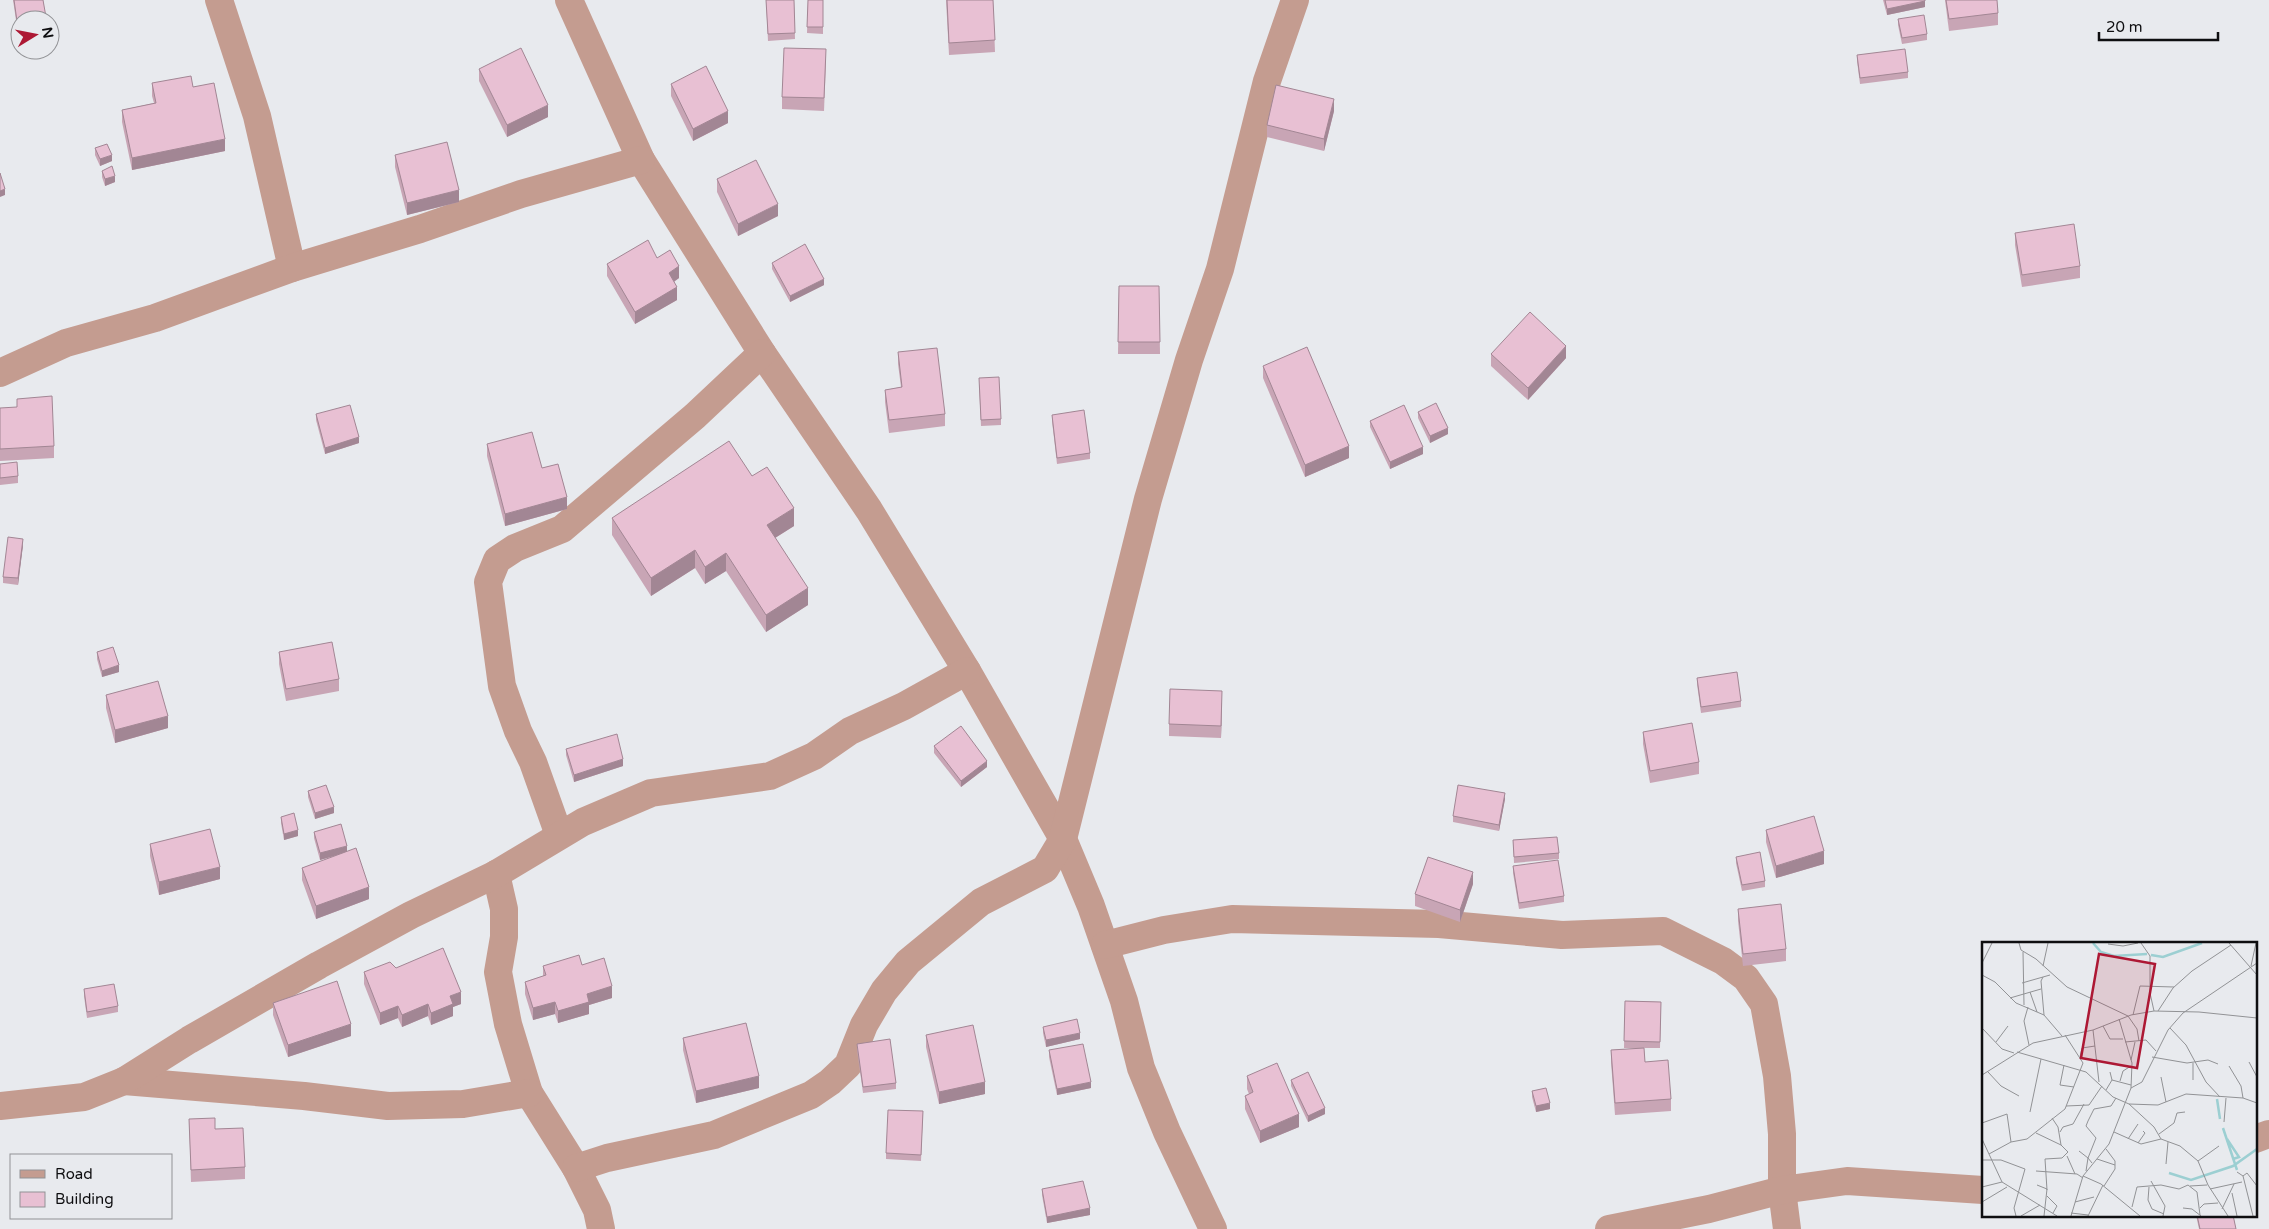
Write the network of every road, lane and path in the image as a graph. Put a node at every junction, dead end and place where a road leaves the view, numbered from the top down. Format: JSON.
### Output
{"nodes":[{"id":1,"x":219,"y":0,"type":"edge"},
{"id":2,"x":569,"y":0,"type":"edge"},
{"id":3,"x":1295,"y":0,"type":"edge"},
{"id":4,"x":641,"y":160,"type":"junction"},
{"id":5,"x":292,"y":268,"type":"junction"},
{"id":6,"x":762,"y":353,"type":"junction"},
{"id":7,"x":0,"y":373,"type":"edge"},
{"id":8,"x":967,"y":671,"type":"junction"},
{"id":9,"x":559,"y":834,"type":"junction"},
{"id":10,"x":1063,"y":839,"type":"junction"},
{"id":11,"x":496,"y":874,"type":"junction"},
{"id":12,"x":1105,"y":945,"type":"junction"},
{"id":13,"x":124,"y":1081,"type":"junction"},
{"id":14,"x":529,"y":1093,"type":"junction"},
{"id":15,"x":1,"y":1102,"type":"edge"},
{"id":16,"x":2269,"y":1134,"type":"edge"},
{"id":17,"x":2256,"y":1139,"type":"edge"},
{"id":18,"x":576,"y":1168,"type":"junction"},
{"id":19,"x":1782,"y":1190,"type":"junction"},
{"id":20,"x":1982,"y":1190,"type":"edge"},
{"id":21,"x":601,"y":1229,"type":"edge"},
{"id":22,"x":1213,"y":1229,"type":"edge"},
{"id":23,"x":1609,"y":1229,"type":"edge"},
{"id":24,"x":1787,"y":1229,"type":"edge"}],
"edges":[{"from":1,"to":5,"type":"street"},
{"from":2,"to":4,"type":"street"},
{"from":3,"to":10,"type":"street"},
{"from":4,"to":5,"type":"street"},
{"from":4,"to":6,"type":"street"},
{"from":5,"to":7,"type":"street"},
{"from":6,"to":8,"type":"street"},
{"from":6,"to":9,"type":"street"},
{"from":8,"to":9,"type":"street"},
{"from":8,"to":10,"type":"street"},
{"from":9,"to":11,"type":"street"},
{"from":10,"to":12,"type":"street"},
{"from":10,"to":18,"type":"street"},
{"from":11,"to":13,"type":"street"},
{"from":11,"to":14,"type":"street"},
{"from":12,"to":19,"type":"street"},
{"from":12,"to":22,"type":"street"},
{"from":13,"to":14,"type":"street"},
{"from":13,"to":15,"type":"street"},
{"from":14,"to":18,"type":"street"},
{"from":16,"to":17,"type":"street"},
{"from":18,"to":21,"type":"street"},
{"from":19,"to":20,"type":"street"},
{"from":19,"to":23,"type":"street"},
{"from":19,"to":24,"type":"street"}]}
